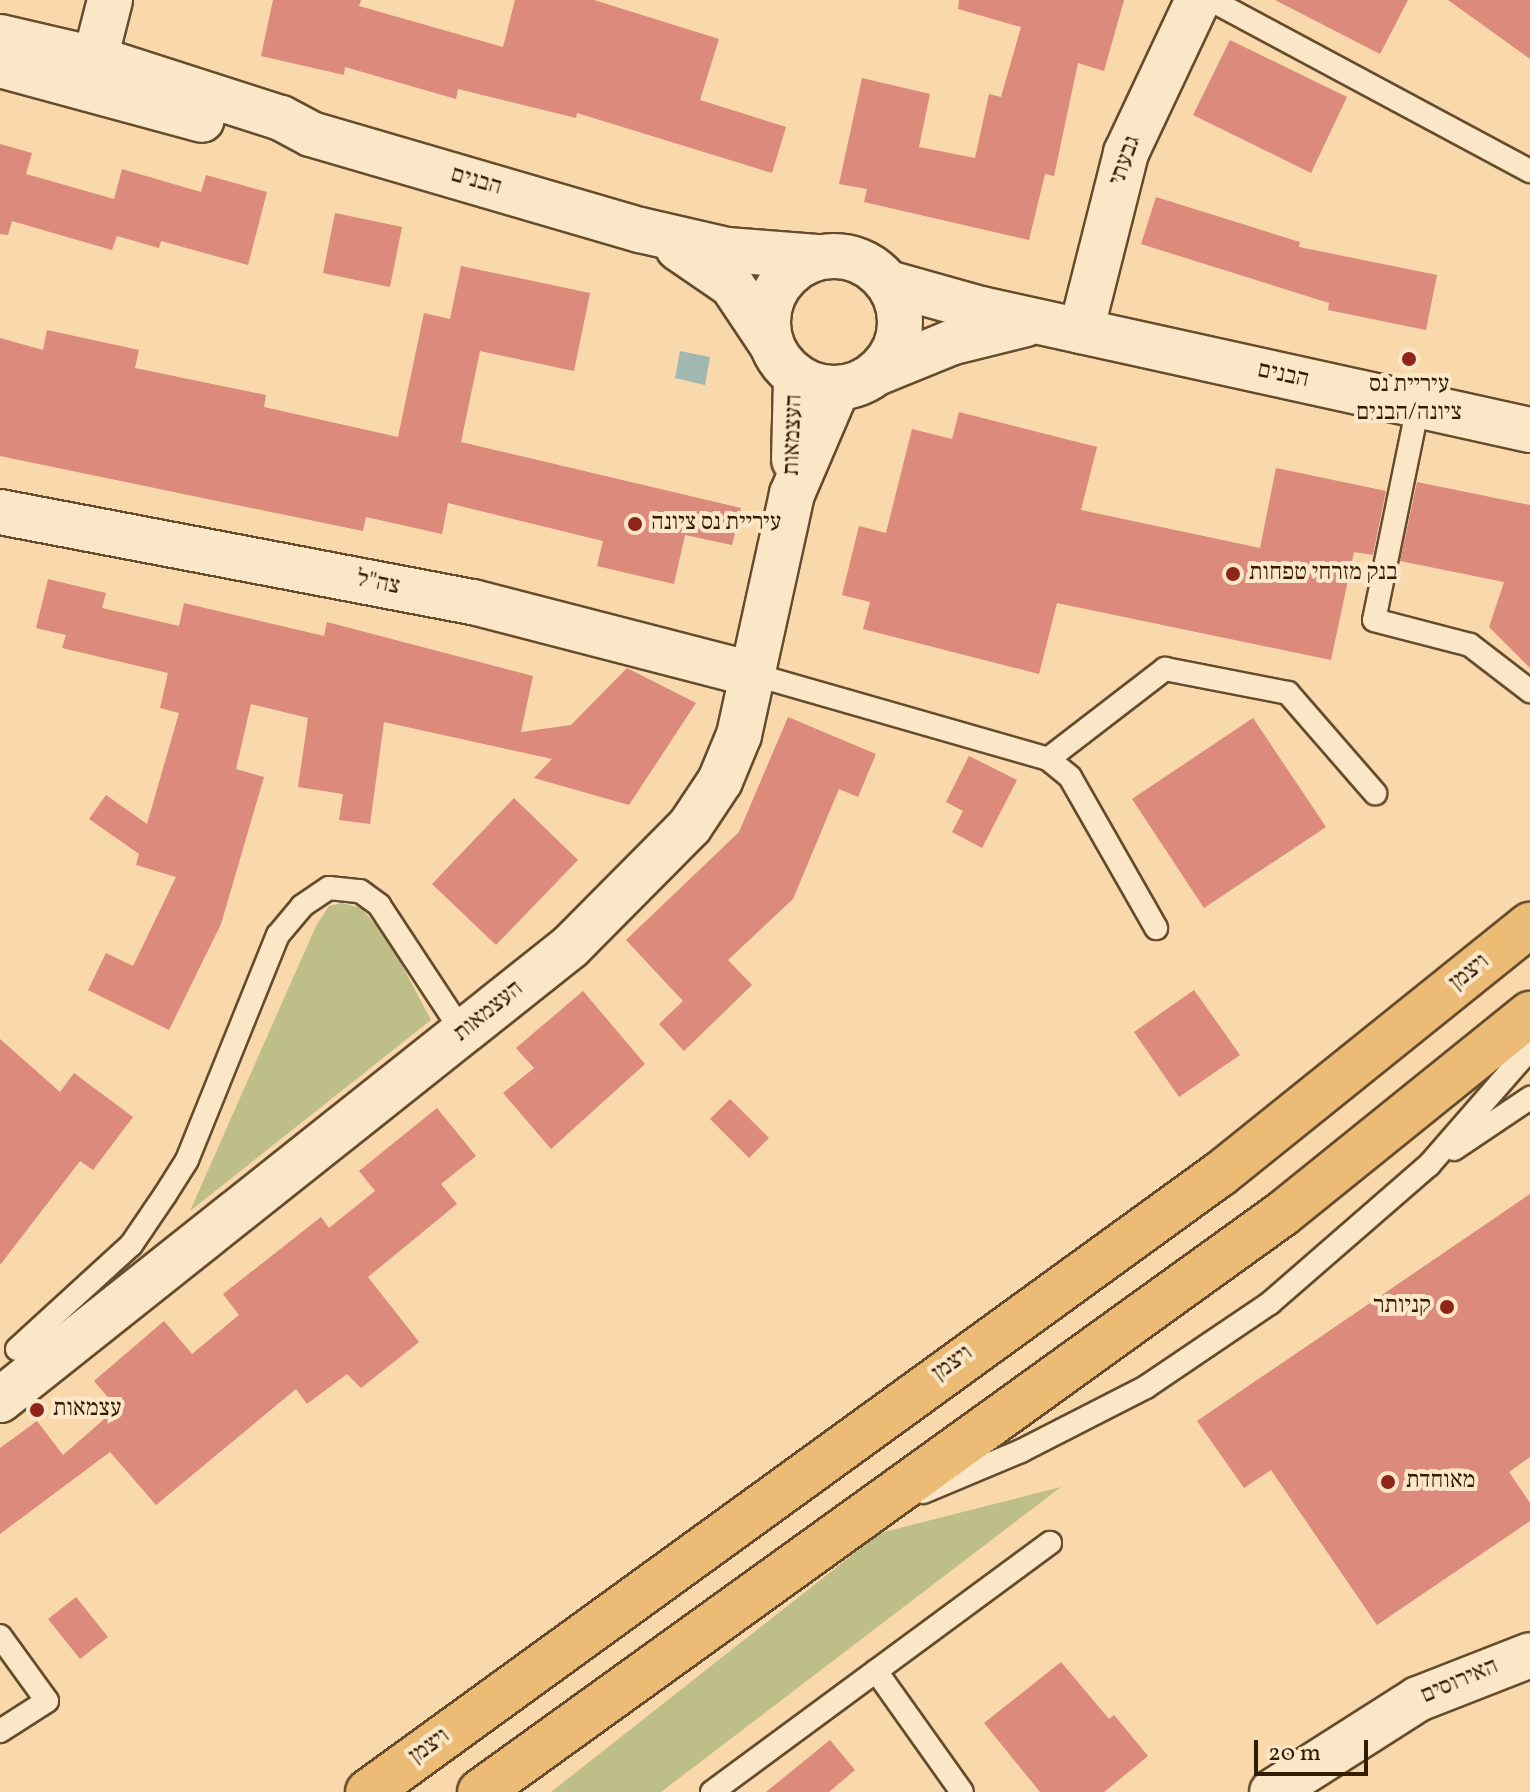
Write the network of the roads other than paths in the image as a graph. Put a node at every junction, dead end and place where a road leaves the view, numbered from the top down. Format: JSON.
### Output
{"nodes":[{"id":1,"x":110,"y":0,"type":"edge"},
{"id":2,"x":1198,"y":0,"type":"edge"},
{"id":3,"x":1211,"y":0,"type":"edge"},
{"id":4,"x":0,"y":37,"type":"edge"},
{"id":5,"x":95,"y":59,"type":"junction"},
{"id":6,"x":0,"y":65,"type":"edge"},
{"id":7,"x":311,"y":134,"type":"junction"},
{"id":8,"x":1530,"y":171,"type":"edge"},
{"id":9,"x":640,"y":230,"type":"junction"},
{"id":10,"x":817,"y":257,"type":"junction"},
{"id":11,"x":888,"y":283,"type":"junction"},
{"id":12,"x":1037,"y":321,"type":"junction"},
{"id":13,"x":1081,"y":331,"type":"junction"},
{"id":14,"x":770,"y":342,"type":"junction"},
{"id":15,"x":877,"y":373,"type":"junction"},
{"id":16,"x":796,"y":376,"type":"junction"},
{"id":17,"x":837,"y":389,"type":"junction"},
{"id":18,"x":1418,"y":406,"type":"junction"},
{"id":19,"x":1530,"y":430,"type":"edge"},
{"id":20,"x":792,"y":494,"type":"junction"},
{"id":21,"x":3,"y":523,"type":"edge"},
{"id":22,"x":752,"y":674,"type":"junction"},
{"id":23,"x":1530,"y":691,"type":"edge"},
{"id":24,"x":1048,"y":759,"type":"junction"},
{"id":25,"x":1375,"y":793,"type":"dead end"},
{"id":26,"x":1530,"y":925,"type":"edge"},
{"id":27,"x":1156,"y":928,"type":"dead end"},
{"id":28,"x":1530,"y":1014,"type":"edge"},
{"id":29,"x":463,"y":1033,"type":"junction"},
{"id":30,"x":1530,"y":1049,"type":"edge"},
{"id":31,"x":1530,"y":1098,"type":"edge"},
{"id":32,"x":1429,"y":1165,"type":"junction"},
{"id":33,"x":17,"y":1349,"type":"dead end"},
{"id":34,"x":0,"y":1400,"type":"edge"},
{"id":35,"x":848,"y":1524,"type":"junction"},
{"id":36,"x":1050,"y":1543,"type":"dead end"},
{"id":37,"x":0,"y":1636,"type":"edge"},
{"id":38,"x":1530,"y":1655,"type":"edge"},
{"id":39,"x":876,"y":1671,"type":"junction"},
{"id":40,"x":0,"y":1731,"type":"edge"},
{"id":41,"x":368,"y":1792,"type":"edge"},
{"id":42,"x":480,"y":1792,"type":"edge"},
{"id":43,"x":712,"y":1792,"type":"edge"},
{"id":44,"x":962,"y":1792,"type":"edge"},
{"id":45,"x":1272,"y":1792,"type":"edge"}],
"edges":[{"from":1,"to":5,"type":"street"},
{"from":2,"to":13,"type":"street","name":"גבעתי"},
{"from":3,"to":8,"type":"lane"},
{"from":4,"to":5,"type":"street","name":"הבנים"},
{"from":5,"to":7,"type":"street","name":"הבנים"},
{"from":6,"to":7,"type":"street","name":"הבנים"},
{"from":7,"to":9,"type":"street","name":"הבנים"},
{"from":9,"to":10,"type":"street","name":"הבנים"},
{"from":9,"to":14,"type":"street","name":"הבנים"},
{"from":10,"to":11,"type":"street"},
{"from":10,"to":14,"type":"street"},
{"from":11,"to":12,"type":"street","name":"הבנים"},
{"from":11,"to":15,"type":"street"},
{"from":12,"to":13,"type":"street","name":"הבנים"},
{"from":12,"to":15,"type":"street","name":"הבנים"},
{"from":13,"to":18,"type":"street","name":"הבנים"},
{"from":14,"to":16,"type":"street"},
{"from":15,"to":17,"type":"street"},
{"from":16,"to":17,"type":"street"},
{"from":16,"to":20,"type":"street","name":"העצמאות"},
{"from":17,"to":20,"type":"street","name":"העצמאות"},
{"from":18,"to":19,"type":"street","name":"הבנים"},
{"from":18,"to":23,"type":"lane"},
{"from":20,"to":22,"type":"street","name":"העצמאות"},
{"from":21,"to":22,"type":"street","name":"צה\"ל"},
{"from":22,"to":24,"type":"lane"},
{"from":22,"to":29,"type":"street","name":"העצמאות"},
{"from":24,"to":25,"type":"lane"},
{"from":24,"to":27,"type":"lane"},
{"from":26,"to":41,"type":"main road","name":"ויצמן"},
{"from":28,"to":35,"type":"main road"},
{"from":29,"to":33,"type":"lane"},
{"from":29,"to":34,"type":"street","name":"העצמאות"},
{"from":30,"to":32,"type":"lane"},
{"from":31,"to":32,"type":"lane"},
{"from":32,"to":35,"type":"lane"},
{"from":35,"to":42,"type":"main road"},
{"from":36,"to":39,"type":"lane"},
{"from":37,"to":40,"type":"lane"},
{"from":38,"to":45,"type":"street","name":"האירוסים"},
{"from":39,"to":43,"type":"lane"},
{"from":39,"to":44,"type":"lane"}]}
